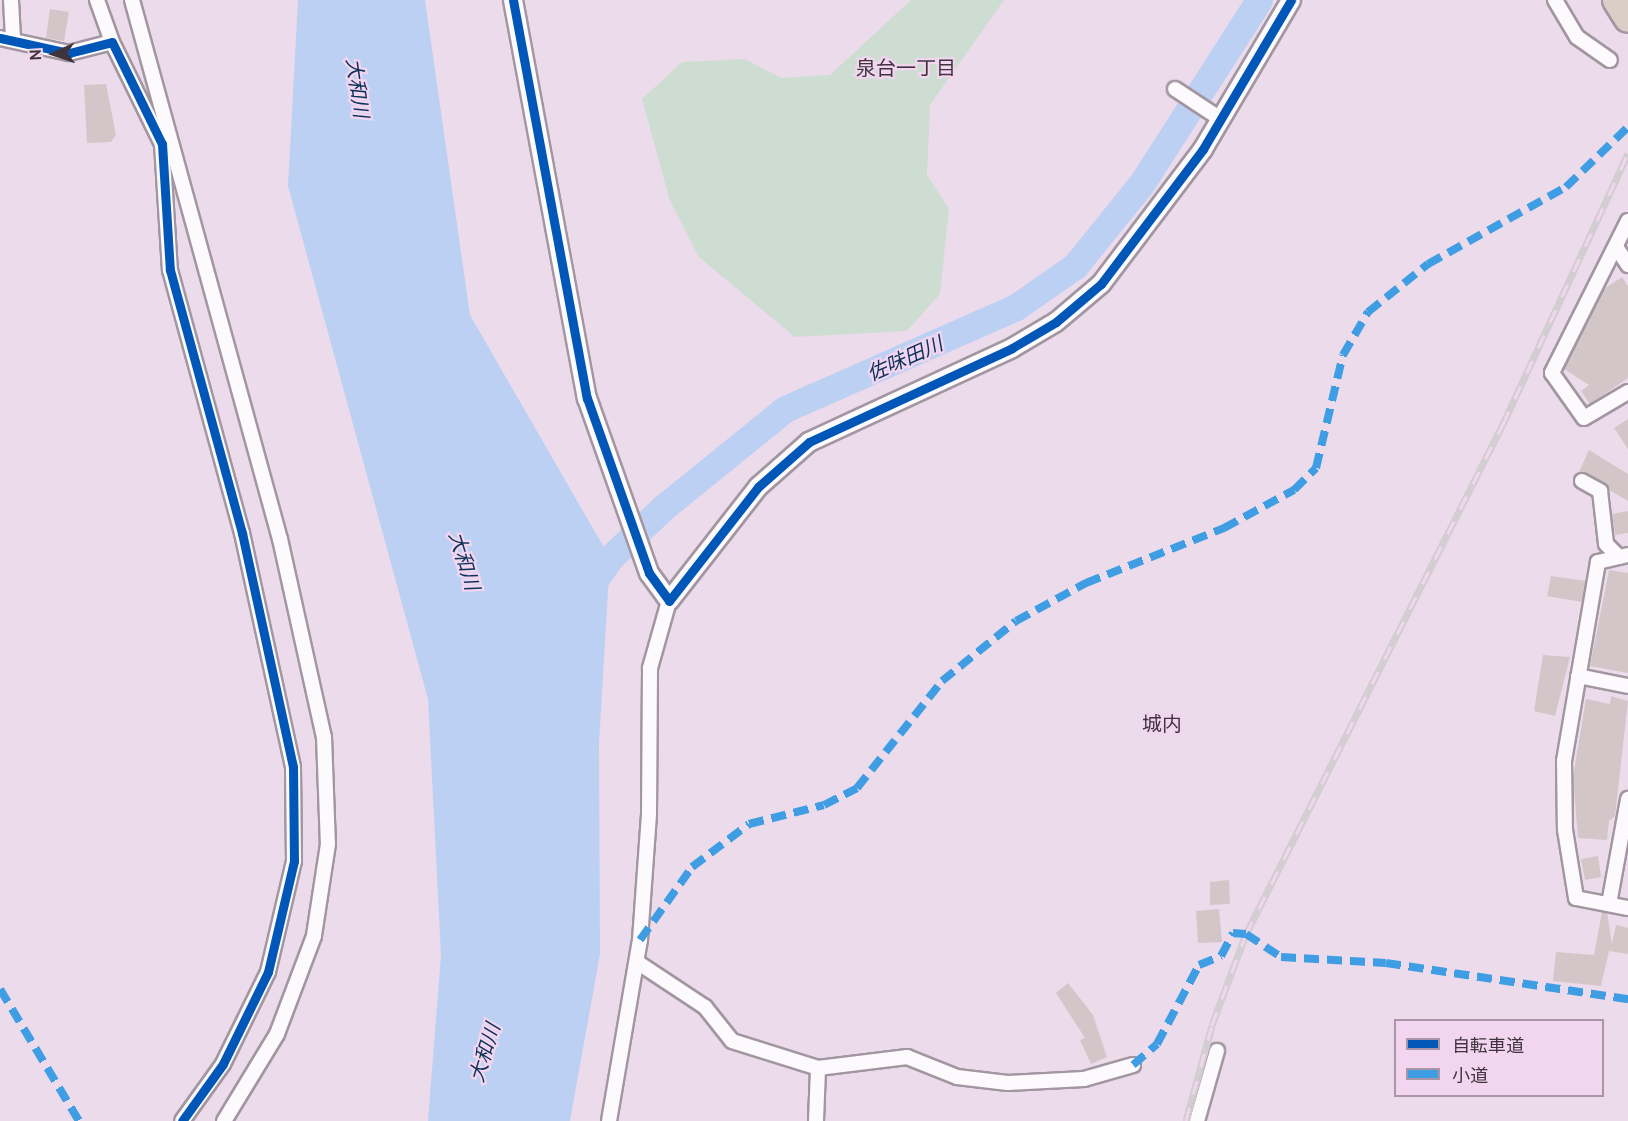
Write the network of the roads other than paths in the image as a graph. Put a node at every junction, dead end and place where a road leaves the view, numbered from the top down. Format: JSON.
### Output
{"nodes":[{"id":1,"x":10,"y":0,"type":"edge"},
{"id":2,"x":98,"y":0,"type":"edge"},
{"id":3,"x":132,"y":0,"type":"edge"},
{"id":4,"x":513,"y":0,"type":"edge"},
{"id":5,"x":1291,"y":0,"type":"edge"},
{"id":6,"x":1554,"y":0,"type":"edge"},
{"id":7,"x":1616,"y":0,"type":"edge"},
{"id":8,"x":1628,"y":19,"type":"edge"},
{"id":9,"x":6,"y":38,"type":"edge"},
{"id":10,"x":112,"y":42,"type":"junction"},
{"id":11,"x":1610,"y":60,"type":"dead end"},
{"id":12,"x":1175,"y":89,"type":"dead end"},
{"id":13,"x":1218,"y":117,"type":"junction"},
{"id":14,"x":166,"y":143,"type":"junction"},
{"id":15,"x":1628,"y":221,"type":"edge"},
{"id":16,"x":1616,"y":247,"type":"junction"},
{"id":17,"x":1628,"y":265,"type":"edge"},
{"id":18,"x":1628,"y":392,"type":"edge"},
{"id":19,"x":1582,"y":481,"type":"dead end"},
{"id":20,"x":1624,"y":556,"type":"edge"},
{"id":21,"x":669,"y":602,"type":"junction"},
{"id":22,"x":1578,"y":676,"type":"junction"},
{"id":23,"x":1628,"y":686,"type":"edge"},
{"id":24,"x":1628,"y":799,"type":"edge"},
{"id":25,"x":1609,"y":904,"type":"junction"},
{"id":26,"x":1628,"y":908,"type":"edge"},
{"id":27,"x":637,"y":962,"type":"junction"},
{"id":28,"x":1217,"y":1051,"type":"dead end"},
{"id":29,"x":1133,"y":1065,"type":"dead end"},
{"id":30,"x":818,"y":1068,"type":"junction"},
{"id":31,"x":182,"y":1121,"type":"edge"},
{"id":32,"x":224,"y":1121,"type":"edge"},
{"id":33,"x":609,"y":1121,"type":"edge"},
{"id":34,"x":816,"y":1121,"type":"edge"},
{"id":35,"x":1197,"y":1121,"type":"edge"}],
"edges":[{"from":1,"to":9,"type":"street"},
{"from":2,"to":10,"type":"street"},
{"from":3,"to":14,"type":"street"},
{"from":4,"to":21,"type":"street"},
{"from":5,"to":13,"type":"street"},
{"from":6,"to":11,"type":"street"},
{"from":7,"to":8,"type":"highway"},
{"from":9,"to":10,"type":"street"},
{"from":10,"to":14,"type":"street"},
{"from":12,"to":13,"type":"street"},
{"from":13,"to":21,"type":"street"},
{"from":14,"to":31,"type":"street"},
{"from":14,"to":32,"type":"street"},
{"from":15,"to":16,"type":"street"},
{"from":16,"to":17,"type":"street"},
{"from":16,"to":18,"type":"street"},
{"from":19,"to":20,"type":"street"},
{"from":20,"to":22,"type":"street"},
{"from":21,"to":27,"type":"street"},
{"from":22,"to":23,"type":"street"},
{"from":22,"to":25,"type":"street"},
{"from":24,"to":25,"type":"street"},
{"from":25,"to":26,"type":"street"},
{"from":27,"to":30,"type":"street"},
{"from":27,"to":33,"type":"street"},
{"from":28,"to":35,"type":"street"},
{"from":29,"to":30,"type":"street"},
{"from":30,"to":34,"type":"street"}]}
